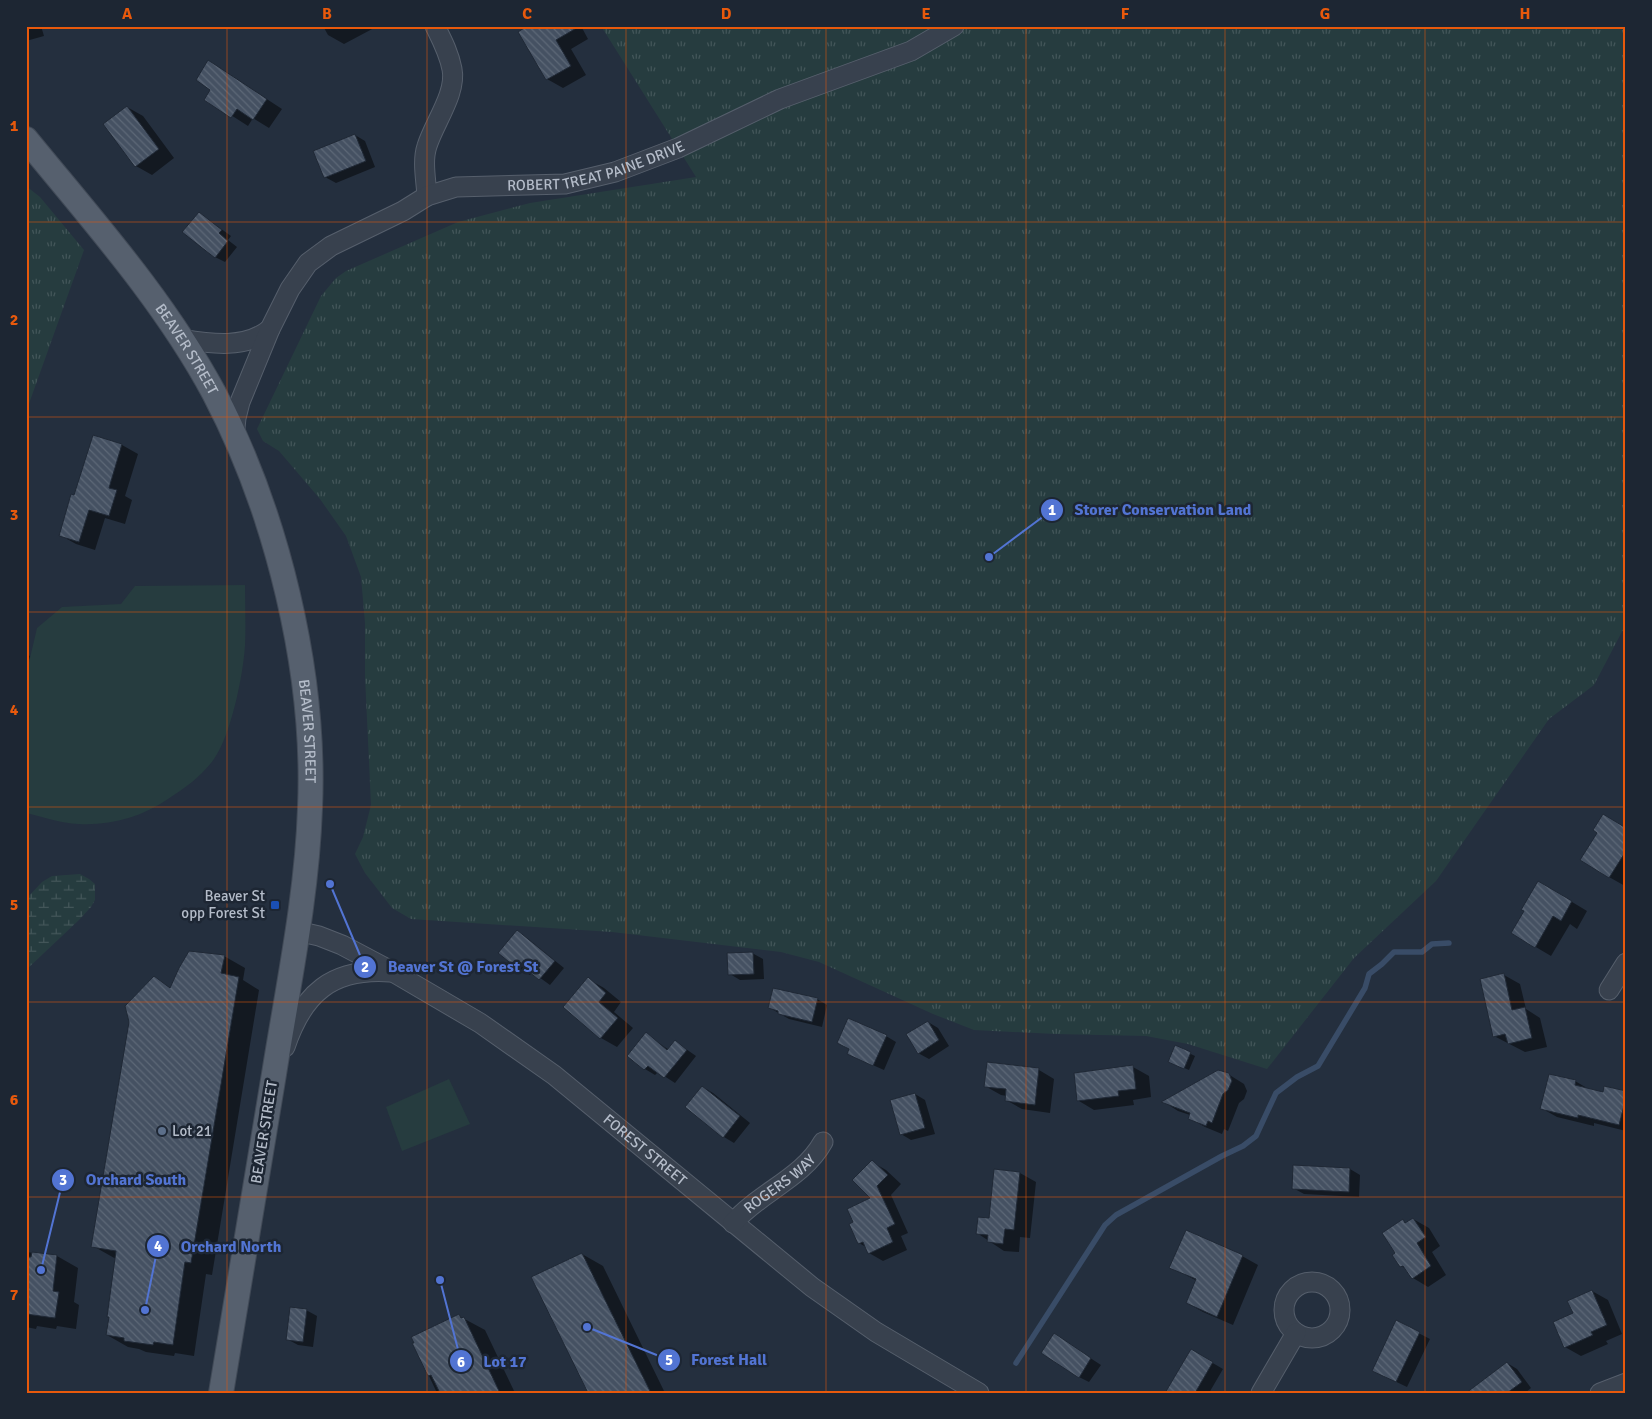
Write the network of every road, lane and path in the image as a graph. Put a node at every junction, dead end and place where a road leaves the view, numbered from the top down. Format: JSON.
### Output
{"nodes":[{"id":1,"x":434,"y":26,"type":"edge"},
{"id":2,"x":954,"y":26,"type":"edge"},
{"id":3,"x":26,"y":139,"type":"edge"},
{"id":4,"x":427,"y":196,"type":"junction"},
{"id":5,"x":270,"y":329,"type":"junction"},
{"id":6,"x":182,"y":339,"type":"junction"},
{"id":7,"x":234,"y":437,"type":"junction"},
{"id":8,"x":297,"y":931,"type":"junction"},
{"id":9,"x":1626,"y":963,"type":"edge"},
{"id":10,"x":393,"y":972,"type":"junction"},
{"id":11,"x":1608,"y":990,"type":"dead end"},
{"id":12,"x":270,"y":1098,"type":"junction"},
{"id":13,"x":823,"y":1142,"type":"dead end"},
{"id":14,"x":733,"y":1223,"type":"junction"},
{"id":15,"x":1296,"y":1334,"type":"dead end"},
{"id":16,"x":1626,"y":1383,"type":"edge"},
{"id":17,"x":221,"y":1393,"type":"edge"},
{"id":18,"x":979,"y":1393,"type":"edge"},
{"id":19,"x":1261,"y":1393,"type":"edge"},
{"id":20,"x":1600,"y":1393,"type":"edge"}],
"edges":[{"from":1,"to":4,"type":"street"},
{"from":2,"to":4,"type":"street","name":"ROBERT TREAT PAINE DRIVE"},
{"from":3,"to":6,"type":"main road","name":"BEAVER STREET"},
{"from":4,"to":5,"type":"street","name":"ROBERT TREAT PAINE DRIVE"},
{"from":5,"to":6,"type":"street"},
{"from":5,"to":7,"type":"street","name":"ROBERT TREAT PAINE DRIVE"},
{"from":6,"to":7,"type":"main road","name":"BEAVER STREET"},
{"from":7,"to":8,"type":"main road","name":"BEAVER STREET"},
{"from":8,"to":10,"type":"street","name":"FOREST STREET"},
{"from":8,"to":12,"type":"main road","name":"BEAVER STREET"},
{"from":9,"to":11,"type":"street"},
{"from":10,"to":12,"type":"street"},
{"from":10,"to":14,"type":"street","name":"FOREST STREET"},
{"from":12,"to":17,"type":"main road","name":"BEAVER STREET"},
{"from":13,"to":14,"type":"street","name":"ROGERS WAY"},
{"from":14,"to":18,"type":"street","name":"FOREST STREET"},
{"from":15,"to":19,"type":"street"},
{"from":16,"to":20,"type":"street"}]}
